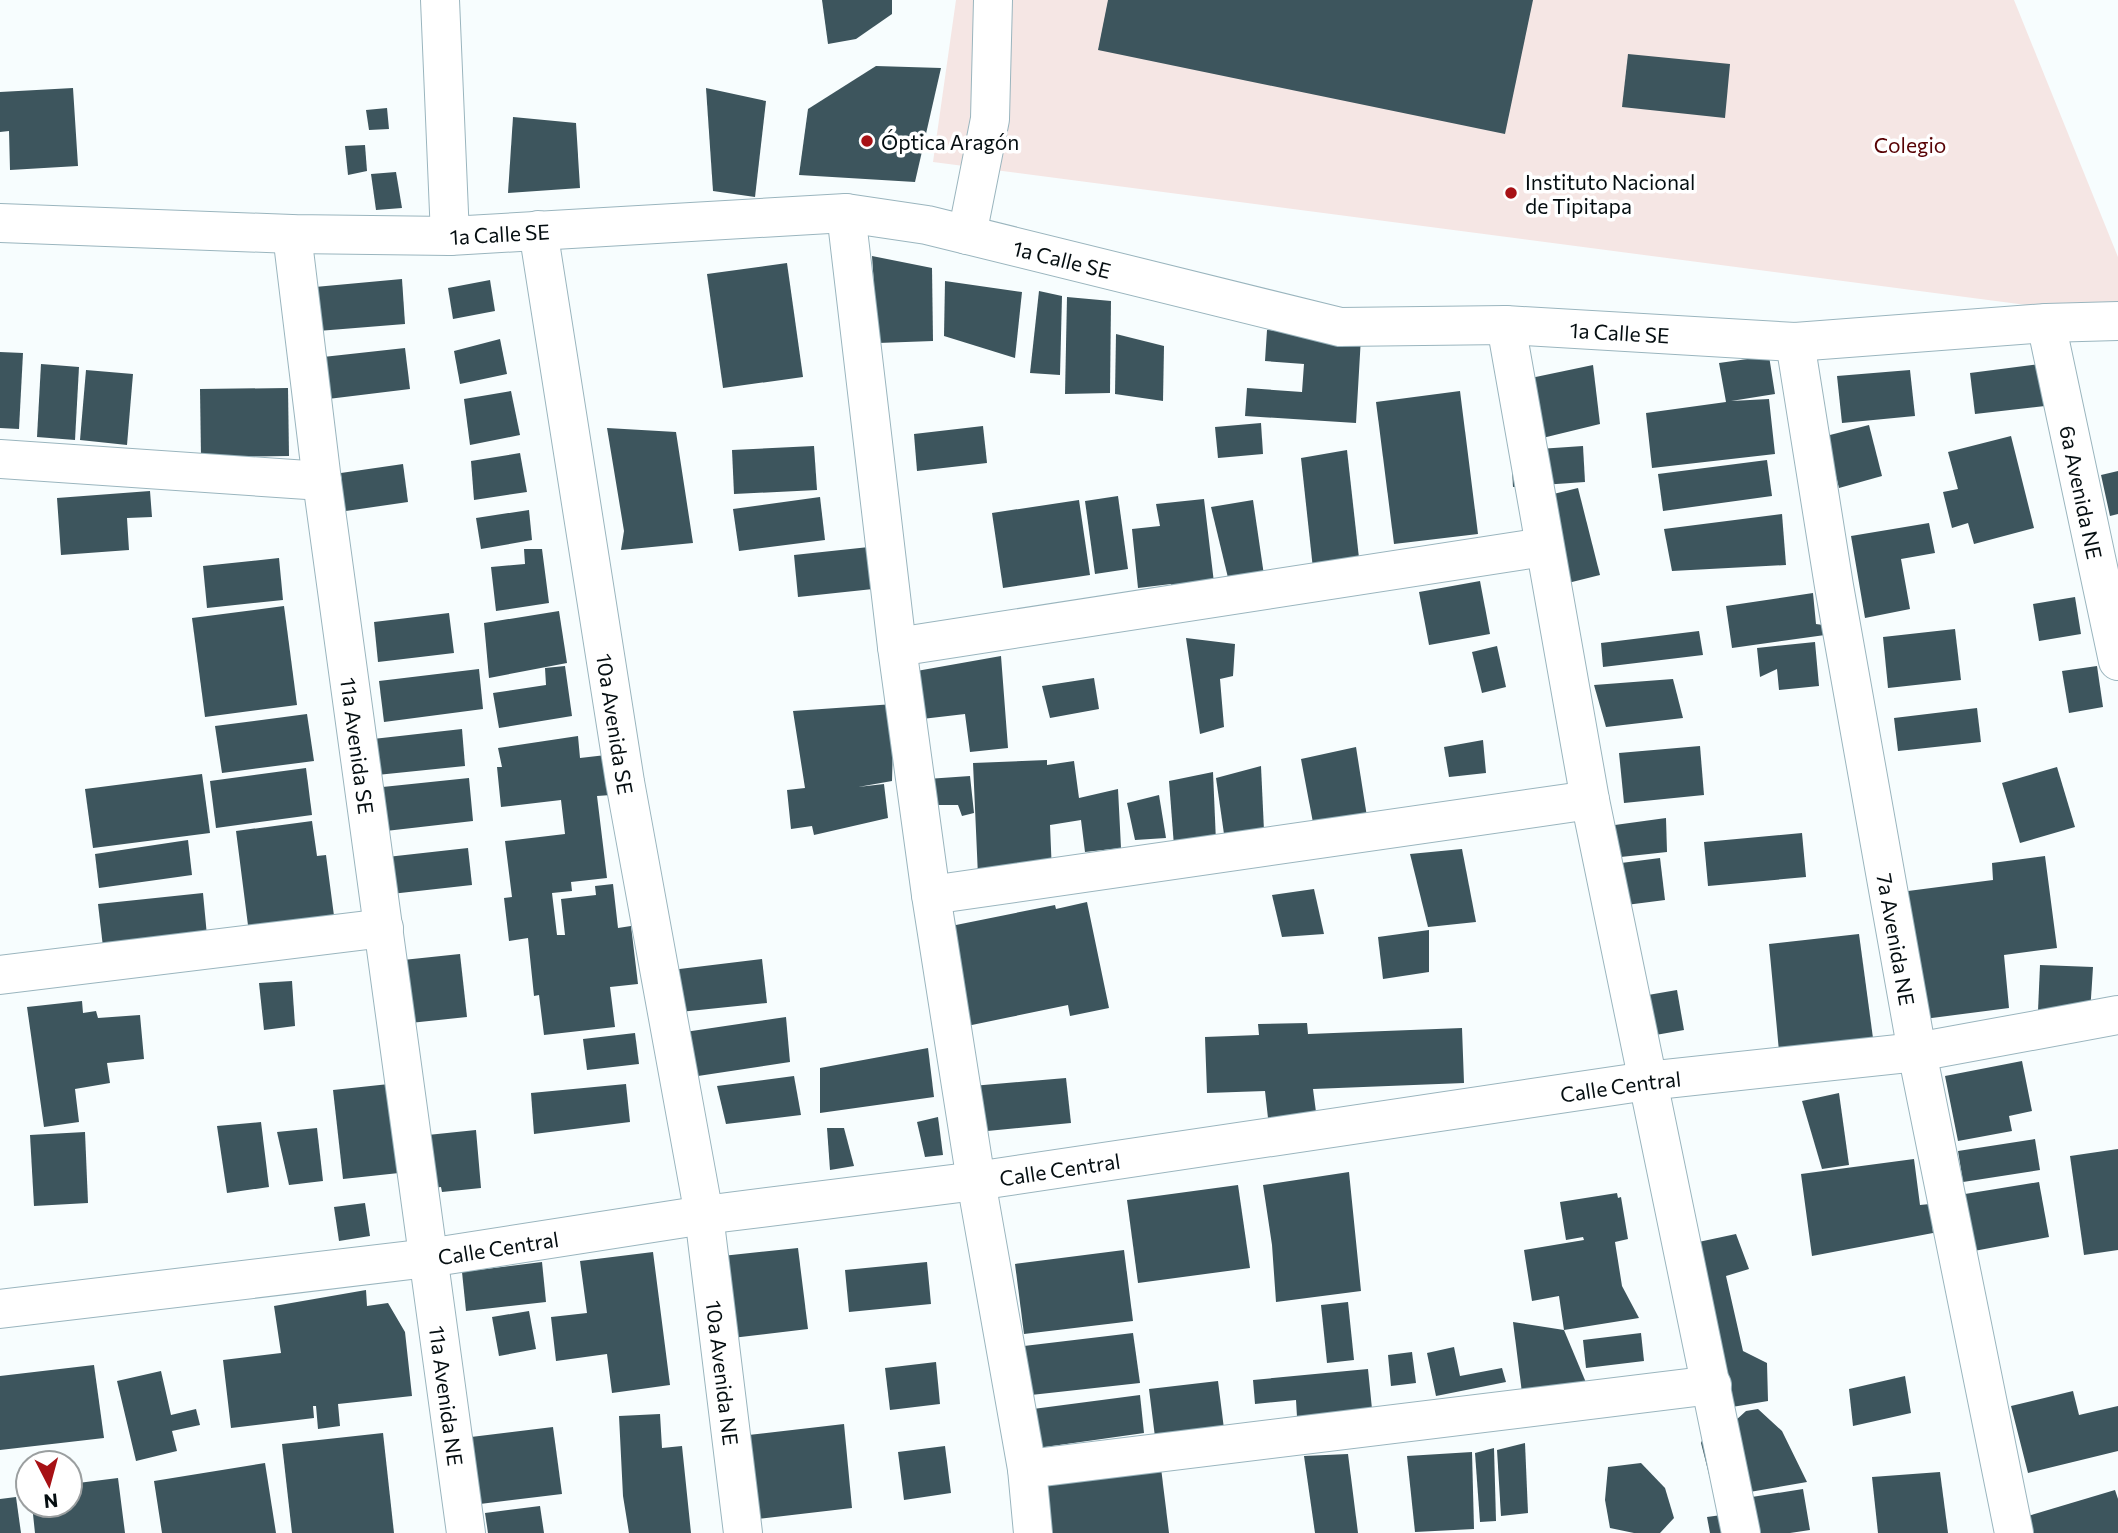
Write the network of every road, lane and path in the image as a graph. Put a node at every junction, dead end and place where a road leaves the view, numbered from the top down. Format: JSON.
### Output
{"nodes":[{"id":1,"x":440,"y":0,"type":"edge"},
{"id":2,"x":993,"y":0,"type":"edge"},
{"id":3,"x":846,"y":213,"type":"junction"},
{"id":4,"x":0,"y":223,"type":"edge"},
{"id":5,"x":538,"y":230,"type":"junction"},
{"id":6,"x":292,"y":234,"type":"junction"},
{"id":7,"x":967,"y":235,"type":"junction"},
{"id":8,"x":450,"y":236,"type":"junction"},
{"id":9,"x":2118,"y":321,"type":"edge"},
{"id":10,"x":2046,"y":323,"type":"junction"},
{"id":11,"x":1506,"y":325,"type":"junction"},
{"id":12,"x":1795,"y":342,"type":"junction"},
{"id":13,"x":0,"y":459,"type":"edge"},
{"id":14,"x":322,"y":481,"type":"junction"},
{"id":15,"x":1544,"y":548,"type":"junction"},
{"id":16,"x":897,"y":647,"type":"junction"},
{"id":17,"x":2118,"y":661,"type":"edge"},
{"id":18,"x":1590,"y":800,"type":"junction"},
{"id":19,"x":931,"y":895,"type":"junction"},
{"id":20,"x":384,"y":928,"type":"junction"},
{"id":21,"x":0,"y":975,"type":"edge"},
{"id":22,"x":2118,"y":1015,"type":"edge"},
{"id":23,"x":1917,"y":1052,"type":"junction"},
{"id":24,"x":1647,"y":1081,"type":"junction"},
{"id":25,"x":976,"y":1181,"type":"junction"},
{"id":26,"x":704,"y":1215,"type":"junction"},
{"id":27,"x":428,"y":1258,"type":"junction"},
{"id":28,"x":0,"y":1309,"type":"edge"},
{"id":29,"x":1712,"y":1385,"type":"junction"},
{"id":30,"x":1027,"y":1469,"type":"junction"},
{"id":31,"x":466,"y":1533,"type":"edge"},
{"id":32,"x":743,"y":1533,"type":"edge"},
{"id":33,"x":1033,"y":1533,"type":"edge"},
{"id":34,"x":1741,"y":1533,"type":"edge"},
{"id":35,"x":2014,"y":1533,"type":"edge"}],
"edges":[{"from":1,"to":8,"type":"street"},
{"from":2,"to":7,"type":"street"},
{"from":3,"to":5,"type":"street","name":"1a Calle SE"},
{"from":3,"to":7,"type":"street","name":"1a Calle SE"},
{"from":3,"to":16,"type":"street"},
{"from":4,"to":6,"type":"street","name":"1a Calle SE"},
{"from":5,"to":8,"type":"street","name":"1a Calle SE"},
{"from":5,"to":26,"type":"street","name":"10a Avenida SE"},
{"from":6,"to":8,"type":"street","name":"1a Calle SE"},
{"from":6,"to":14,"type":"street","name":"11a Avenida SE"},
{"from":7,"to":11,"type":"street","name":"1a Calle SE"},
{"from":9,"to":10,"type":"street","name":"1a Calle SE"},
{"from":10,"to":12,"type":"street","name":"1a Calle SE"},
{"from":10,"to":17,"type":"street","name":"6a Avenida NE"},
{"from":11,"to":12,"type":"street","name":"1a Calle SE"},
{"from":11,"to":15,"type":"street"},
{"from":12,"to":23,"type":"street","name":"7a Avenida NE"},
{"from":13,"to":14,"type":"street"},
{"from":14,"to":20,"type":"street","name":"11a Avenida SE"},
{"from":15,"to":16,"type":"street"},
{"from":15,"to":18,"type":"street"},
{"from":16,"to":19,"type":"street"},
{"from":18,"to":19,"type":"street"},
{"from":18,"to":24,"type":"street"},
{"from":19,"to":25,"type":"street"},
{"from":20,"to":21,"type":"street"},
{"from":20,"to":27,"type":"street","name":"11a Avenida SE"},
{"from":22,"to":23,"type":"street","name":"Calle Central"},
{"from":23,"to":24,"type":"street","name":"Calle Central"},
{"from":23,"to":35,"type":"street","name":"7a Avenida NE"},
{"from":24,"to":25,"type":"street","name":"Calle Central"},
{"from":24,"to":29,"type":"street"},
{"from":25,"to":26,"type":"street","name":"Calle Central"},
{"from":25,"to":30,"type":"street"},
{"from":26,"to":27,"type":"street","name":"Calle Central"},
{"from":26,"to":32,"type":"street","name":"10a Avenida NE"},
{"from":27,"to":28,"type":"street","name":"Calle Central"},
{"from":27,"to":31,"type":"street","name":"11a Avenida NE"},
{"from":29,"to":30,"type":"street"},
{"from":29,"to":34,"type":"street"},
{"from":30,"to":33,"type":"street"}]}
